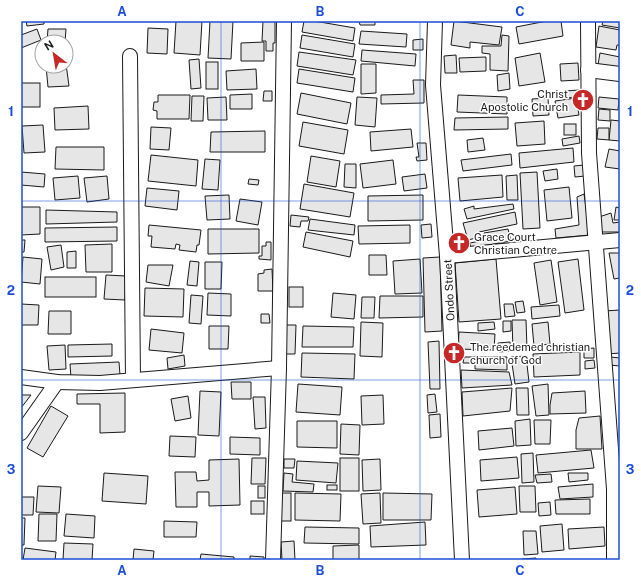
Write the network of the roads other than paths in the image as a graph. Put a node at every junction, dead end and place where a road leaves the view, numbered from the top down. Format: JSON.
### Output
{"nodes":[{"id":1,"x":284,"y":21,"type":"edge"},
{"id":2,"x":434,"y":21,"type":"edge"},
{"id":3,"x":588,"y":21,"type":"edge"},
{"id":4,"x":130,"y":56,"type":"dead end"},
{"id":5,"x":588,"y":70,"type":"junction"},
{"id":6,"x":620,"y":74,"type":"edge"},
{"id":7,"x":620,"y":240,"type":"edge"},
{"id":8,"x":595,"y":242,"type":"junction"},
{"id":9,"x":447,"y":256,"type":"junction"},
{"id":10,"x":279,"y":368,"type":"junction"},
{"id":11,"x":21,"y":377,"type":"edge"},
{"id":12,"x":133,"y":380,"type":"junction"},
{"id":13,"x":56,"y":382,"type":"junction"},
{"id":14,"x":21,"y":432,"type":"edge"},
{"id":15,"x":273,"y":560,"type":"edge"},
{"id":16,"x":462,"y":560,"type":"edge"},
{"id":17,"x":614,"y":560,"type":"edge"}],
"edges":[{"from":1,"to":10,"type":"street"},
{"from":2,"to":9,"type":"street","name":"Ondo Street"},
{"from":3,"to":5,"type":"street"},
{"from":4,"to":12,"type":"street"},
{"from":5,"to":6,"type":"street"},
{"from":5,"to":8,"type":"street"},
{"from":7,"to":8,"type":"street"},
{"from":8,"to":9,"type":"street"},
{"from":8,"to":17,"type":"street"},
{"from":9,"to":16,"type":"street","name":"Ondo Street"},
{"from":10,"to":12,"type":"street"},
{"from":10,"to":15,"type":"street"},
{"from":11,"to":13,"type":"street"},
{"from":12,"to":13,"type":"street"},
{"from":13,"to":14,"type":"street"}]}
